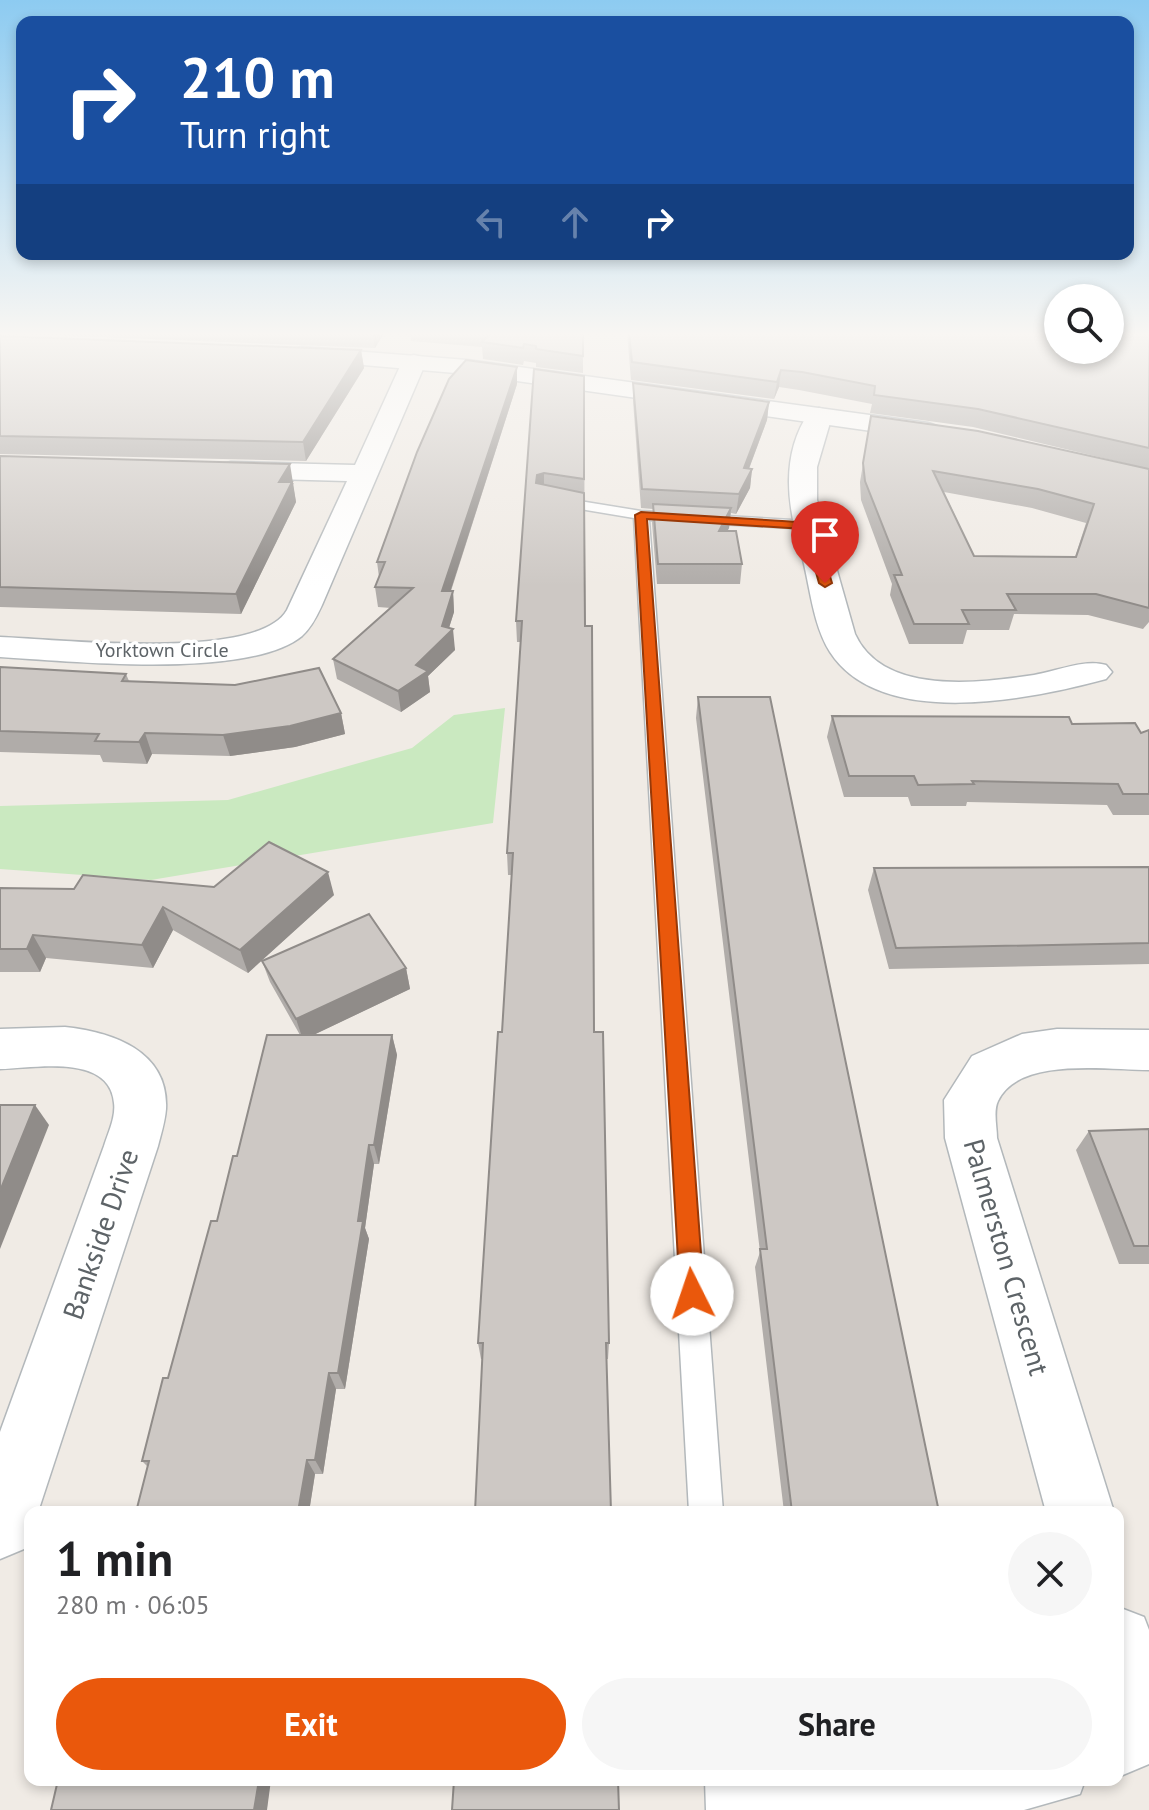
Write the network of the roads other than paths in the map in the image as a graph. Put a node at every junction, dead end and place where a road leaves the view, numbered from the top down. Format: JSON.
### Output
{"nodes":[{"id":1,"x":390,"y":417,"type":"edge"},
{"id":2,"x":819,"y":417,"type":"edge"},
{"id":3,"x":829,"y":417,"type":"edge"},
{"id":4,"x":958,"y":436,"type":"edge"},
{"id":5,"x":205,"y":469,"type":"edge"},
{"id":6,"x":365,"y":473,"type":"junction"},
{"id":7,"x":545,"y":499,"type":"edge"},
{"id":8,"x":641,"y":515,"type":"junction"},
{"id":9,"x":809,"y":525,"type":"junction"},
{"id":10,"x":0,"y":647,"type":"edge"},
{"id":11,"x":1094,"y":672,"type":"dead end"},
{"id":12,"x":0,"y":1049,"type":"edge"},
{"id":13,"x":1149,"y":1050,"type":"edge"},
{"id":14,"x":706,"y":1506,"type":"edge"},
{"id":15,"x":1078,"y":1506,"type":"edge"},
{"id":16,"x":0,"y":1525,"type":"edge"},
{"id":17,"x":1124,"y":1658,"type":"edge"},
{"id":18,"x":1149,"y":1720,"type":"edge"},
{"id":19,"x":1149,"y":1745,"type":"edge"},
{"id":20,"x":1124,"y":1755,"type":"edge"},
{"id":21,"x":1042,"y":1786,"type":"edge"},
{"id":22,"x":725,"y":1798,"type":"edge"}],
"edges":[{"from":1,"to":6,"type":"street","name":"Yorktown Circle"},
{"from":2,"to":9,"type":"street"},
{"from":3,"to":4,"type":"street"},
{"from":5,"to":6,"type":"street"},
{"from":6,"to":10,"type":"street","name":"Yorktown Circle"},
{"from":7,"to":8,"type":"lane"},
{"from":8,"to":9,"type":"lane"},
{"from":8,"to":14,"type":"lane"},
{"from":9,"to":11,"type":"street"},
{"from":12,"to":16,"type":"street","name":"Bankside Drive"},
{"from":13,"to":15,"type":"street","name":"Palmerston Crescent"},
{"from":17,"to":18,"type":"street"},
{"from":19,"to":20,"type":"lane"},
{"from":21,"to":22,"type":"lane"}]}
